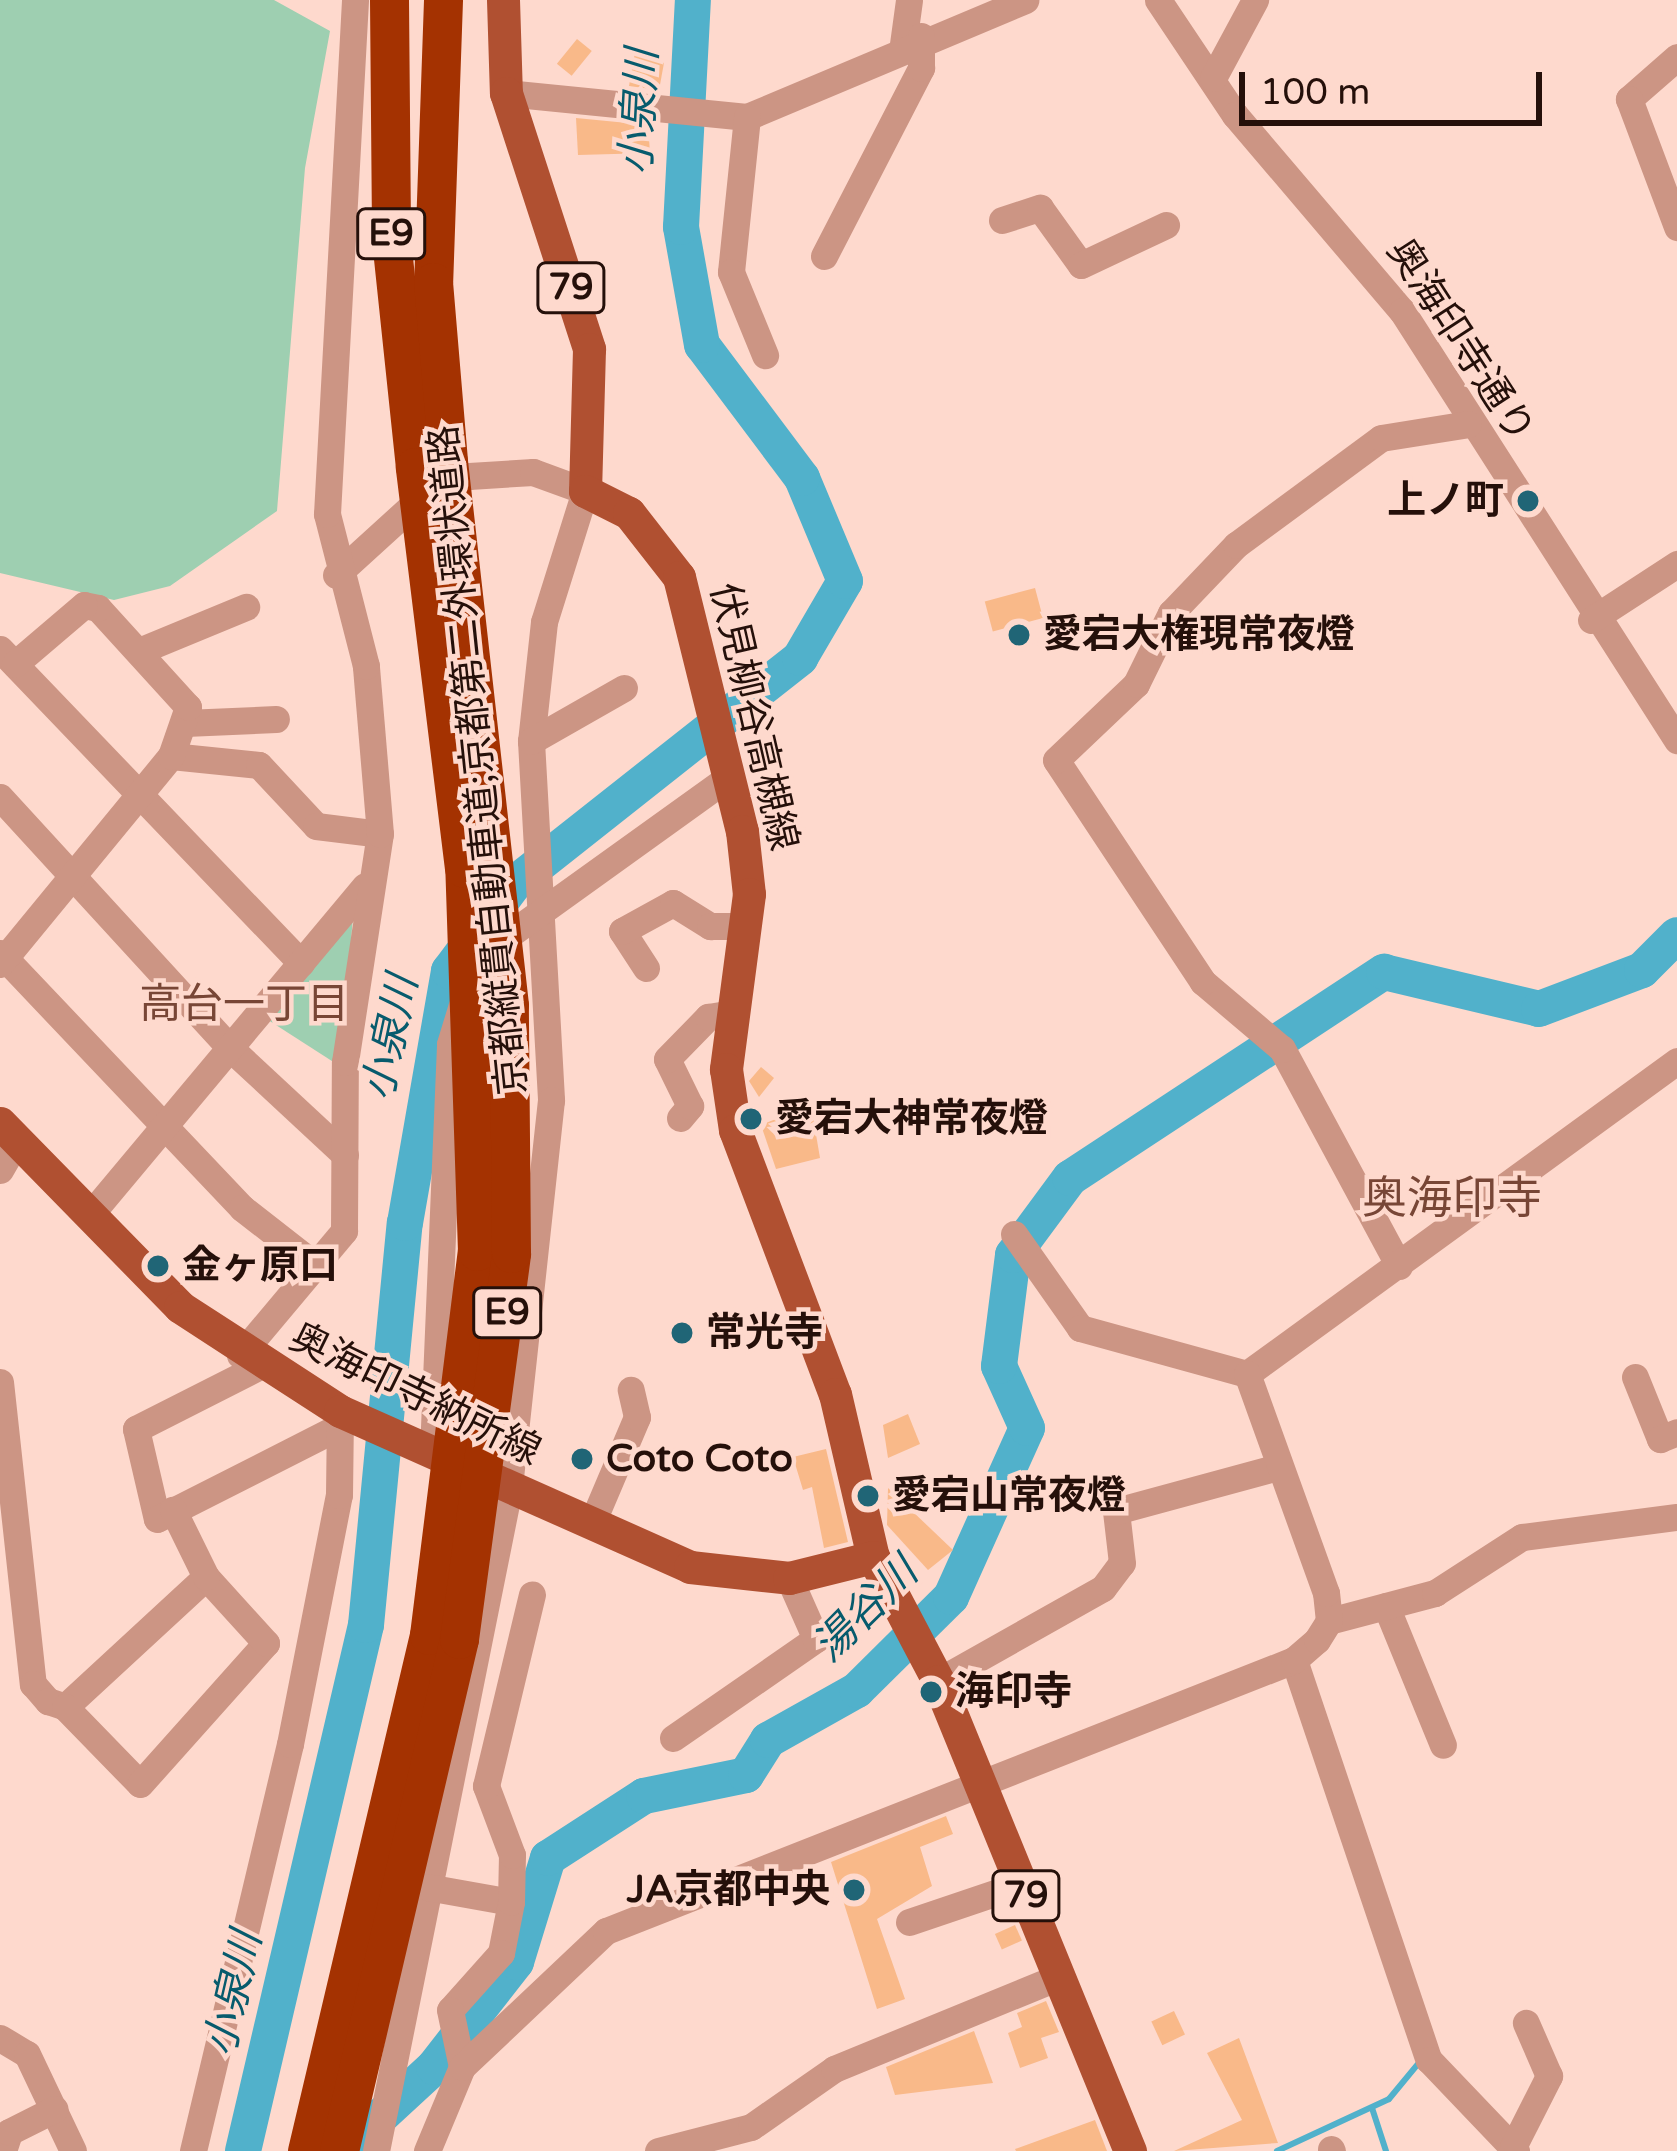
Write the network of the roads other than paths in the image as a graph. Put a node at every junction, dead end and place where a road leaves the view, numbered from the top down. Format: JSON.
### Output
{"nodes":[{"id":1,"x":355,"y":0,"type":"edge"},
{"id":2,"x":389,"y":0,"type":"edge"},
{"id":3,"x":442,"y":0,"type":"edge"},
{"id":4,"x":503,"y":0,"type":"edge"},
{"id":5,"x":909,"y":0,"type":"edge"},
{"id":6,"x":1158,"y":0,"type":"edge"},
{"id":7,"x":1255,"y":0,"type":"edge"},
{"id":8,"x":1013,"y":2,"type":"edge"},
{"id":9,"x":912,"y":40,"type":"junction"},
{"id":10,"x":1677,"y":57,"type":"edge"},
{"id":11,"x":1213,"y":78,"type":"junction"},
{"id":12,"x":506,"y":93,"type":"junction"},
{"id":13,"x":747,"y":117,"type":"junction"},
{"id":14,"x":1002,"y":220,"type":"dead end"},
{"id":15,"x":1166,"y":225,"type":"dead end"},
{"id":16,"x":1677,"y":227,"type":"edge"},
{"id":17,"x":824,"y":256,"type":"dead end"},
{"id":18,"x":765,"y":356,"type":"dead end"},
{"id":19,"x":1468,"y":424,"type":"junction"},
{"id":20,"x":432,"y":464,"type":"junction"},
{"id":21,"x":585,"y":490,"type":"junction"},
{"id":22,"x":1677,"y":564,"type":"edge"},
{"id":23,"x":335,"y":575,"type":"junction"},
{"id":24,"x":246,"y":607,"type":"dead end"},
{"id":25,"x":1591,"y":620,"type":"junction"},
{"id":26,"x":139,"y":651,"type":"junction"},
{"id":27,"x":8,"y":656,"type":"edge"},
{"id":28,"x":624,"y":688,"type":"dead end"},
{"id":29,"x":276,"y":719,"type":"dead end"},
{"id":30,"x":185,"y":723,"type":"junction"},
{"id":31,"x":1677,"y":740,"type":"edge"},
{"id":32,"x":531,"y":741,"type":"junction"},
{"id":33,"x":171,"y":757,"type":"junction"},
{"id":34,"x":728,"y":774,"type":"junction"},
{"id":35,"x":140,"y":794,"type":"junction"},
{"id":36,"x":0,"y":797,"type":"edge"},
{"id":37,"x":380,"y":834,"type":"junction"},
{"id":38,"x":74,"y":874,"type":"junction"},
{"id":39,"x":365,"y":886,"type":"junction"},
{"id":40,"x":545,"y":903,"type":"junction"},
{"id":41,"x":746,"y":926,"type":"junction"},
{"id":42,"x":2,"y":959,"type":"edge"},
{"id":43,"x":302,"y":963,"type":"junction"},
{"id":44,"x":646,"y":968,"type":"dead end"},
{"id":45,"x":734,"y":1013,"type":"junction"},
{"id":46,"x":230,"y":1048,"type":"junction"},
{"id":47,"x":1677,"y":1060,"type":"edge"},
{"id":48,"x":680,"y":1118,"type":"dead end"},
{"id":49,"x":164,"y":1126,"type":"junction"},
{"id":50,"x":8,"y":1131,"type":"edge"},
{"id":51,"x":345,"y":1155,"type":"junction"},
{"id":52,"x":0,"y":1170,"type":"edge"},
{"id":53,"x":89,"y":1216,"type":"junction"},
{"id":54,"x":1022,"y":1239,"type":"dead end"},
{"id":55,"x":315,"y":1265,"type":"junction"},
{"id":56,"x":1399,"y":1266,"type":"junction"},
{"id":57,"x":250,"y":1360,"type":"junction"},
{"id":58,"x":1246,"y":1374,"type":"junction"},
{"id":59,"x":1633,"y":1377,"type":"dead end"},
{"id":60,"x":0,"y":1382,"type":"edge"},
{"id":61,"x":631,"y":1390,"type":"dead end"},
{"id":62,"x":344,"y":1418,"type":"junction"},
{"id":63,"x":3,"y":1423,"type":"edge"},
{"id":64,"x":1677,"y":1432,"type":"edge"},
{"id":65,"x":427,"y":1448,"type":"junction"},
{"id":66,"x":1274,"y":1468,"type":"junction"},
{"id":67,"x":508,"y":1489,"type":"junction"},
{"id":68,"x":173,"y":1510,"type":"junction"},
{"id":69,"x":1677,"y":1517,"type":"edge"},
{"id":70,"x":592,"y":1523,"type":"junction"},
{"id":71,"x":873,"y":1557,"type":"junction"},
{"id":72,"x":206,"y":1577,"type":"junction"},
{"id":73,"x":789,"y":1578,"type":"junction"},
{"id":74,"x":532,"y":1594,"type":"dead end"},
{"id":75,"x":1386,"y":1606,"type":"junction"},
{"id":76,"x":1329,"y":1621,"type":"junction"},
{"id":77,"x":1294,"y":1660,"type":"junction"},
{"id":78,"x":938,"y":1681,"type":"junction"},
{"id":79,"x":65,"y":1707,"type":"junction"},
{"id":80,"x":673,"y":1738,"type":"dead end"},
{"id":81,"x":1443,"y":1745,"type":"dead end"},
{"id":82,"x":982,"y":1786,"type":"junction"},
{"id":83,"x":1021,"y":1884,"type":"junction"},
{"id":84,"x":427,"y":1887,"type":"junction"},
{"id":85,"x":511,"y":1901,"type":"junction"},
{"id":86,"x":909,"y":1922,"type":"dead end"},
{"id":87,"x":1058,"y":1977,"type":"junction"},
{"id":88,"x":1526,"y":2023,"type":"dead end"},
{"id":89,"x":0,"y":2038,"type":"edge"},
{"id":90,"x":454,"y":2048,"type":"junction"},
{"id":91,"x":55,"y":2109,"type":"junction"},
{"id":92,"x":666,"y":2149,"type":"edge"},
{"id":93,"x":1514,"y":2149,"type":"edge"},
{"id":94,"x":3,"y":2151,"type":"edge"},
{"id":95,"x":73,"y":2151,"type":"edge"},
{"id":96,"x":193,"y":2151,"type":"edge"},
{"id":97,"x":308,"y":2151,"type":"edge"},
{"id":98,"x":339,"y":2151,"type":"edge"},
{"id":99,"x":376,"y":2151,"type":"edge"},
{"id":100,"x":427,"y":2151,"type":"edge"},
{"id":101,"x":1130,"y":2151,"type":"edge"}],
"edges":[{"from":1,"to":23,"type":"street"},
{"from":2,"to":20,"type":"highway","name":"京都縦貫自動車道;京都第二外環状道路","number":"E9"},
{"from":3,"to":20,"type":"highway","name":"京都縦貫自動車道;京都第二外環状道路","number":"E9"},
{"from":4,"to":12,"type":"main road","number":"79"},
{"from":5,"to":9,"type":"street"},
{"from":6,"to":11,"type":"street","name":"奥海印寺通り"},
{"from":7,"to":11,"type":"street"},
{"from":8,"to":9,"type":"street"},
{"from":9,"to":13,"type":"street"},
{"from":9,"to":17,"type":"street"},
{"from":10,"to":16,"type":"street"},
{"from":11,"to":19,"type":"street","name":"奥海印寺通り"},
{"from":12,"to":13,"type":"street"},
{"from":12,"to":21,"type":"main road","number":"79"},
{"from":13,"to":18,"type":"street"},
{"from":14,"to":15,"type":"street"},
{"from":19,"to":25,"type":"street","name":"奥海印寺通り"},
{"from":19,"to":56,"type":"street"},
{"from":20,"to":97,"type":"highway","name":"京都縦貫自動車道;京都第二外環状道路","number":"E9","bridge":true},
{"from":20,"to":98,"type":"highway","name":"京都縦貫自動車道;京都第二外環状道路","number":"E9","bridge":true},
{"from":21,"to":23,"type":"street"},
{"from":21,"to":32,"type":"street"},
{"from":21,"to":34,"type":"main road","name":"伏見柳谷高槻線","number":"79"},
{"from":22,"to":25,"type":"street"},
{"from":23,"to":37,"type":"street"},
{"from":24,"to":26,"type":"street"},
{"from":25,"to":31,"type":"street","name":"奥海印寺通り"},
{"from":26,"to":27,"type":"street"},
{"from":26,"to":30,"type":"street"},
{"from":27,"to":35,"type":"street"},
{"from":28,"to":32,"type":"street"},
{"from":29,"to":30,"type":"street"},
{"from":30,"to":33,"type":"street"},
{"from":32,"to":40,"type":"street"},
{"from":33,"to":35,"type":"street"},
{"from":33,"to":37,"type":"street"},
{"from":34,"to":40,"type":"street"},
{"from":34,"to":41,"type":"main road","name":"伏見柳谷高槻線","number":"79"},
{"from":35,"to":38,"type":"street"},
{"from":35,"to":43,"type":"street"},
{"from":36,"to":38,"type":"street"},
{"from":37,"to":39,"type":"street"},
{"from":38,"to":42,"type":"street"},
{"from":38,"to":46,"type":"street"},
{"from":39,"to":43,"type":"street"},
{"from":39,"to":51,"type":"street"},
{"from":40,"to":65,"type":"street"},
{"from":40,"to":67,"type":"street"},
{"from":41,"to":44,"type":"street"},
{"from":41,"to":45,"type":"main road","name":"伏見柳谷高槻線","number":"79"},
{"from":42,"to":49,"type":"street"},
{"from":43,"to":46,"type":"street"},
{"from":45,"to":48,"type":"street"},
{"from":45,"to":71,"type":"main road","name":"伏見柳谷高槻線","number":"79"},
{"from":46,"to":49,"type":"street"},
{"from":46,"to":51,"type":"street"},
{"from":47,"to":56,"type":"street"},
{"from":49,"to":53,"type":"street"},
{"from":49,"to":55,"type":"street"},
{"from":50,"to":52,"type":"street"},
{"from":50,"to":53,"type":"main road","name":"奥海印寺納所線"},
{"from":51,"to":55,"type":"street"},
{"from":53,"to":57,"type":"main road","name":"奥海印寺納所線"},
{"from":54,"to":58,"type":"street"},
{"from":55,"to":57,"type":"street"},
{"from":56,"to":58,"type":"street"},
{"from":57,"to":62,"type":"main road","name":"奥海印寺納所線"},
{"from":57,"to":68,"type":"street"},
{"from":58,"to":66,"type":"street"},
{"from":59,"to":64,"type":"street"},
{"from":60,"to":63,"type":"street"},
{"from":61,"to":70,"type":"street"},
{"from":62,"to":65,"type":"main road","name":"奥海印寺納所線"},
{"from":62,"to":68,"type":"street"},
{"from":62,"to":96,"type":"street"},
{"from":63,"to":79,"type":"street"},
{"from":65,"to":67,"type":"main road","name":"奥海印寺納所線"},
{"from":66,"to":76,"type":"street"},
{"from":66,"to":78,"type":"street"},
{"from":67,"to":70,"type":"main road","name":"奥海印寺納所線"},
{"from":67,"to":84,"type":"street"},
{"from":68,"to":72,"type":"street"},
{"from":69,"to":75,"type":"street"},
{"from":70,"to":73,"type":"main road","name":"奥海印寺納所線"},
{"from":71,"to":73,"type":"main road","name":"奥海印寺納所線"},
{"from":71,"to":78,"type":"main road","name":"伏見柳谷高槻線","number":"79"},
{"from":72,"to":79,"type":"street"},
{"from":72,"to":79,"type":"street"},
{"from":73,"to":80,"type":"street"},
{"from":74,"to":85,"type":"street"},
{"from":75,"to":76,"type":"street"},
{"from":75,"to":81,"type":"street"},
{"from":76,"to":77,"type":"street"},
{"from":77,"to":82,"type":"street"},
{"from":77,"to":93,"type":"street"},
{"from":78,"to":82,"type":"main road","name":"伏見柳谷高槻線","number":"79"},
{"from":82,"to":83,"type":"main road","name":"伏見柳谷高槻線","number":"79"},
{"from":82,"to":90,"type":"street"},
{"from":83,"to":86,"type":"street"},
{"from":83,"to":87,"type":"main road","name":"伏見柳谷高槻線","number":"79"},
{"from":84,"to":85,"type":"street"},
{"from":84,"to":99,"type":"street"},
{"from":85,"to":90,"type":"street"},
{"from":87,"to":92,"type":"street"},
{"from":87,"to":101,"type":"main road","name":"伏見柳谷高槻線","number":"79"},
{"from":88,"to":93,"type":"street"},
{"from":89,"to":91,"type":"street"},
{"from":90,"to":100,"type":"street"},
{"from":91,"to":94,"type":"street"},
{"from":91,"to":95,"type":"street"}]}
